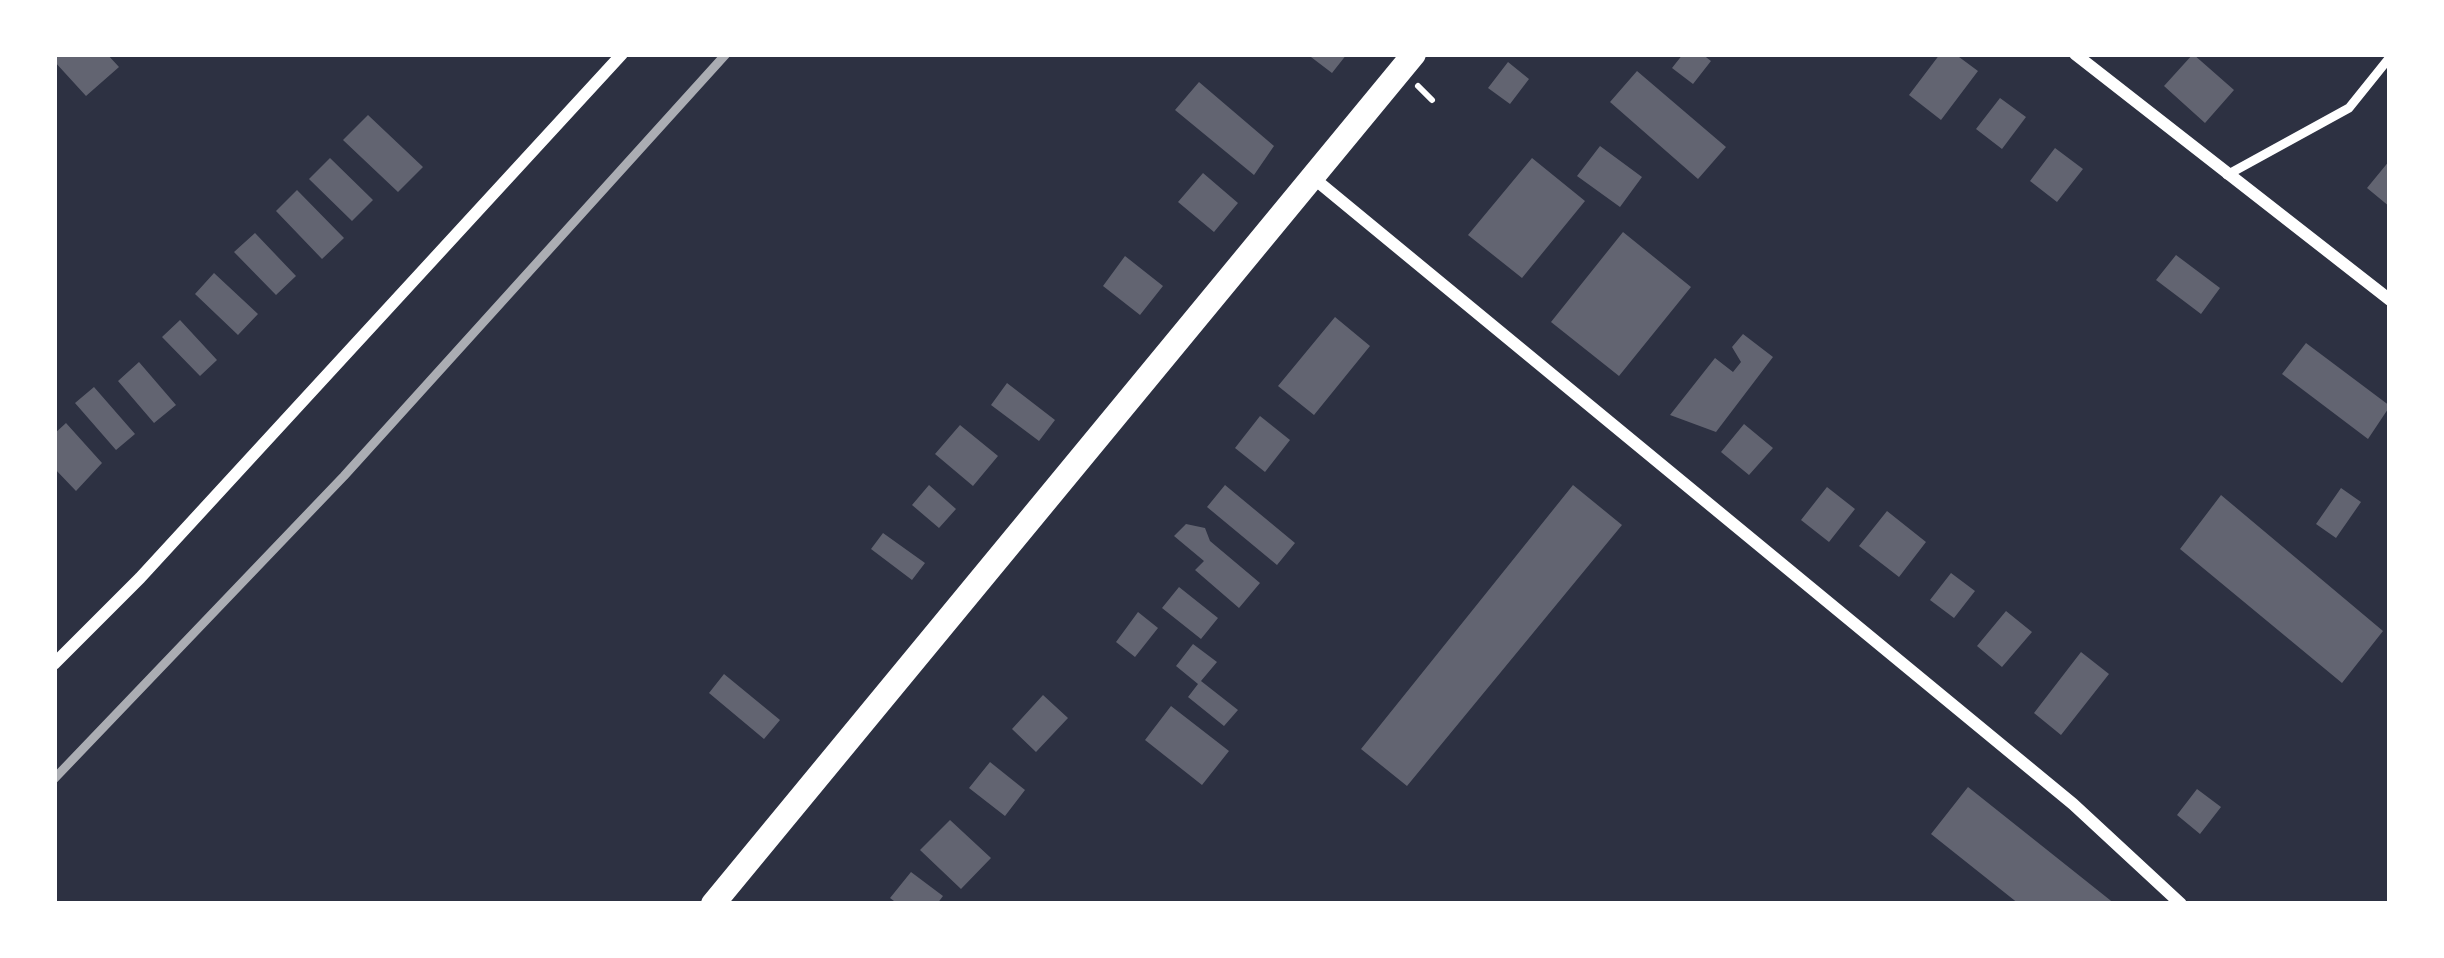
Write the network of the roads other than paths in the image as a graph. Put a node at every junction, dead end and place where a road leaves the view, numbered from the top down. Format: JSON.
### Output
{"nodes":[{"id":1,"x":622,"y":54,"type":"edge"},
{"id":2,"x":1414,"y":54,"type":"edge"},
{"id":3,"x":2075,"y":54,"type":"edge"},
{"id":4,"x":2390,"y":57,"type":"edge"},
{"id":5,"x":1310,"y":175,"type":"junction"},
{"id":6,"x":2228,"y":175,"type":"junction"},
{"id":7,"x":2390,"y":300,"type":"edge"},
{"id":8,"x":54,"y":664,"type":"edge"},
{"id":9,"x":712,"y":904,"type":"edge"},
{"id":10,"x":2181,"y":904,"type":"edge"}],
"edges":[{"from":1,"to":8,"type":"street"},
{"from":2,"to":5,"type":"main road"},
{"from":3,"to":6,"type":"street"},
{"from":4,"to":6,"type":"lane"},
{"from":5,"to":9,"type":"main road"},
{"from":5,"to":10,"type":"street"},
{"from":6,"to":7,"type":"street"}]}
